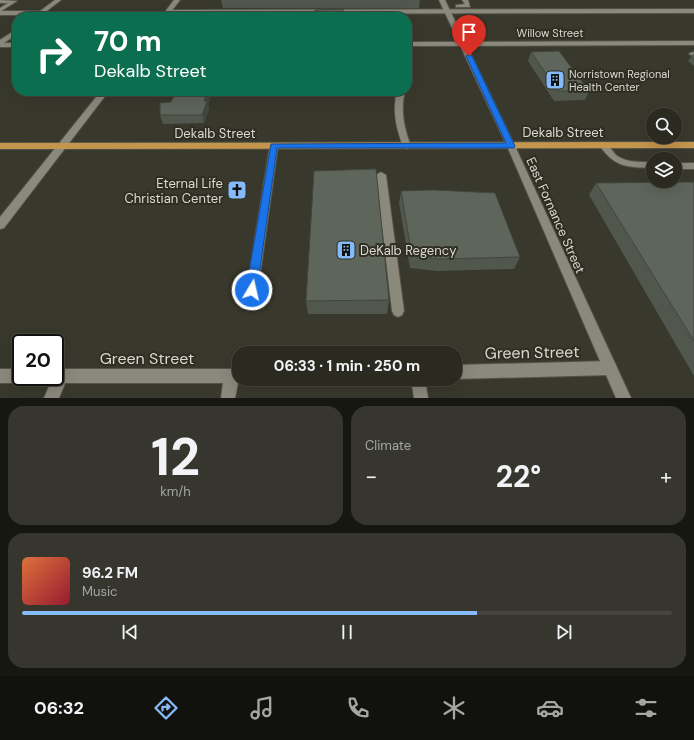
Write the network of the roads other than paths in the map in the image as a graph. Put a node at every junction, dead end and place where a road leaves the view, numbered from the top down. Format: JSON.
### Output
{"nodes":[{"id":1,"x":58,"y":0,"type":"edge"},
{"id":2,"x":176,"y":0,"type":"edge"},
{"id":3,"x":465,"y":0,"type":"edge"},
{"id":4,"x":0,"y":1,"type":"edge"},
{"id":5,"x":445,"y":6,"type":"edge"},
{"id":6,"x":694,"y":11,"type":"edge"},
{"id":7,"x":0,"y":12,"type":"edge"},
{"id":8,"x":12,"y":12,"type":"edge"},
{"id":9,"x":41,"y":12,"type":"edge"},
{"id":10,"x":168,"y":12,"type":"joint"},
{"id":11,"x":12,"y":34,"type":"edge"},
{"id":12,"x":463,"y":43,"type":"junction"},
{"id":13,"x":694,"y":43,"type":"edge"},
{"id":14,"x":0,"y":44,"type":"edge"},
{"id":15,"x":412,"y":44,"type":"edge"},
{"id":16,"x":12,"y":45,"type":"edge"},
{"id":17,"x":100,"y":96,"type":"edge"},
{"id":18,"x":400,"y":96,"type":"edge"},
{"id":19,"x":603,"y":145,"type":"junction"},
{"id":20,"x":694,"y":145,"type":"edge"},
{"id":21,"x":0,"y":146,"type":"edge"},
{"id":22,"x":62,"y":146,"type":"junction"},
{"id":23,"x":274,"y":146,"type":"junction"},
{"id":24,"x":407,"y":146,"type":"junction"},
{"id":25,"x":511,"y":146,"type":"junction"},
{"id":26,"x":646,"y":165,"type":"edge"},
{"id":27,"x":682,"y":166,"type":"edge"},
{"id":28,"x":694,"y":166,"type":"edge"},
{"id":29,"x":381,"y":175,"type":"dead end"},
{"id":30,"x":0,"y":225,"type":"edge"},
{"id":31,"x":250,"y":304,"type":"dead end"},
{"id":32,"x":398,"y":311,"type":"dead end"},
{"id":33,"x":610,"y":368,"type":"junction"},
{"id":34,"x":462,"y":372,"type":"edge"},
{"id":35,"x":0,"y":376,"type":"edge"},
{"id":36,"x":12,"y":376,"type":"edge"},
{"id":37,"x":64,"y":376,"type":"edge"},
{"id":38,"x":232,"y":376,"type":"edge"},
{"id":39,"x":232,"y":385,"type":"edge"},
{"id":40,"x":54,"y":386,"type":"edge"},
{"id":41,"x":419,"y":386,"type":"edge"},
{"id":42,"x":50,"y":398,"type":"edge"},
{"id":43,"x":228,"y":398,"type":"edge"},
{"id":44,"x":421,"y":398,"type":"edge"},
{"id":45,"x":624,"y":398,"type":"edge"}],
"edges":[{"from":1,"to":9,"type":"street"},
{"from":2,"to":10,"type":"street"},
{"from":3,"to":5,"type":"street"},
{"from":4,"to":7,"type":"street"},
{"from":5,"to":6,"type":"street"},
{"from":5,"to":10,"type":"street"},
{"from":5,"to":12,"type":"street","name":"East Fornance Street"},
{"from":7,"to":8,"type":"street"},
{"from":11,"to":14,"type":"street"},
{"from":12,"to":13,"type":"street","name":"Willow Street"},
{"from":12,"to":15,"type":"street","name":"Willow Street"},
{"from":12,"to":25,"type":"street","name":"East Fornance Street"},
{"from":14,"to":16,"type":"street"},
{"from":17,"to":22,"type":"street"},
{"from":18,"to":24,"type":"street"},
{"from":19,"to":20,"type":"highway","name":"Dekalb Street"},
{"from":19,"to":25,"type":"highway","name":"Dekalb Street"},
{"from":19,"to":26,"type":"street"},
{"from":21,"to":22,"type":"highway","name":"Dekalb Street"},
{"from":22,"to":23,"type":"highway","name":"Dekalb Street"},
{"from":22,"to":30,"type":"street"},
{"from":23,"to":24,"type":"highway","name":"Dekalb Street"},
{"from":23,"to":31,"type":"street"},
{"from":24,"to":25,"type":"highway","name":"Dekalb Street"},
{"from":25,"to":33,"type":"street","name":"East Fornance Street"},
{"from":27,"to":28,"type":"street"},
{"from":29,"to":32,"type":"street"},
{"from":33,"to":34,"type":"street","name":"Green Street"},
{"from":33,"to":45,"type":"street","name":"East Fornance Street"},
{"from":35,"to":36,"type":"street"},
{"from":37,"to":38,"type":"street","name":"Green Street"},
{"from":39,"to":43,"type":"street"},
{"from":40,"to":42,"type":"street"},
{"from":41,"to":44,"type":"street"}]}
